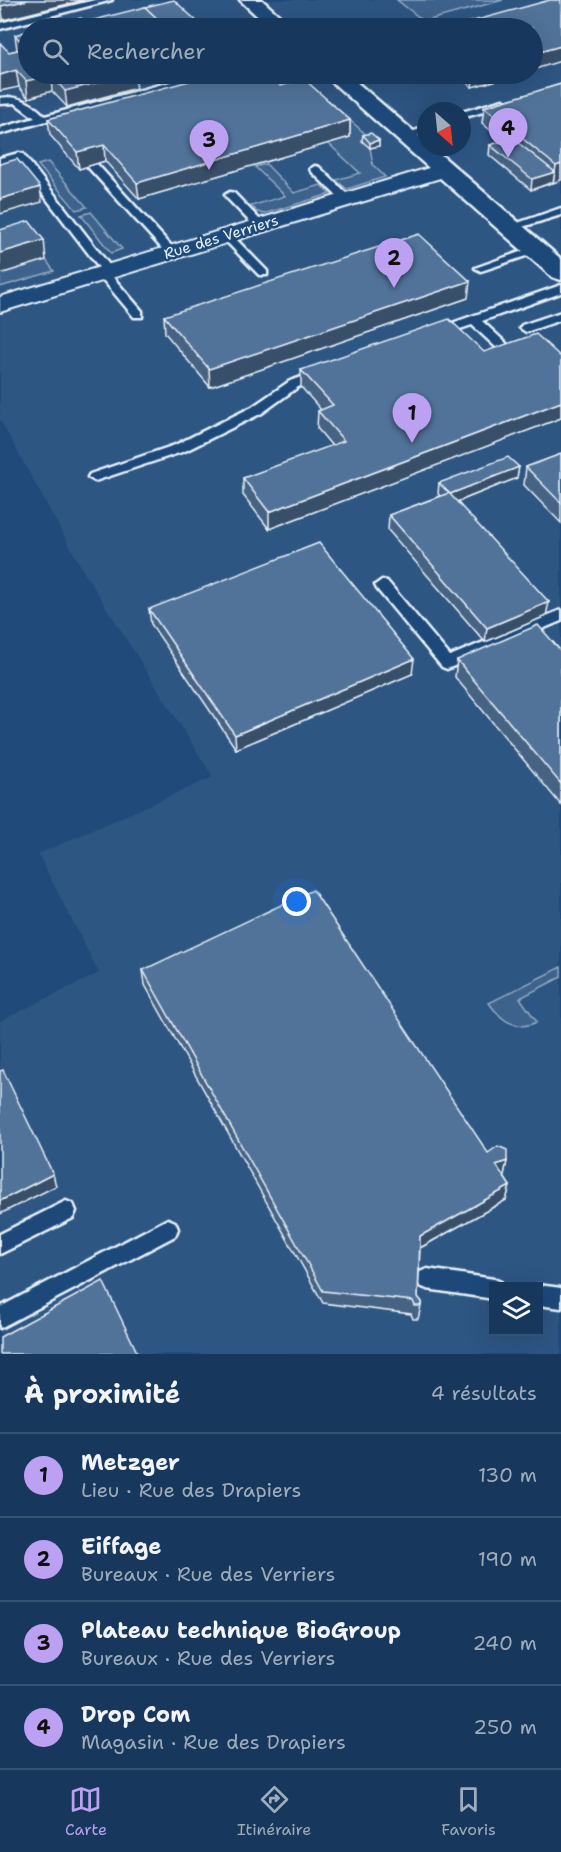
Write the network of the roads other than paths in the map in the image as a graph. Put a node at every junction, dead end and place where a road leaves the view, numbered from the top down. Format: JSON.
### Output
{"nodes":[{"id":1,"x":107,"y":0,"type":"edge"},
{"id":2,"x":250,"y":0,"type":"edge"},
{"id":3,"x":33,"y":18,"type":"edge"},
{"id":4,"x":271,"y":18,"type":"edge"},
{"id":5,"x":18,"y":22,"type":"edge"},
{"id":6,"x":0,"y":26,"type":"edge"},
{"id":7,"x":172,"y":84,"type":"edge"},
{"id":8,"x":282,"y":84,"type":"edge"},
{"id":9,"x":348,"y":84,"type":"edge"},
{"id":10,"x":292,"y":94,"type":"edge"},
{"id":11,"x":512,"y":100,"type":"edge"},
{"id":12,"x":0,"y":101,"type":"edge"},
{"id":13,"x":471,"y":112,"type":"edge"},
{"id":14,"x":42,"y":119,"type":"junction"},
{"id":15,"x":0,"y":130,"type":"edge"},
{"id":16,"x":415,"y":133,"type":"edge"},
{"id":17,"x":0,"y":161,"type":"edge"},
{"id":18,"x":92,"y":165,"type":"edge"},
{"id":19,"x":315,"y":169,"type":"dead end"},
{"id":20,"x":442,"y":170,"type":"junction"},
{"id":21,"x":230,"y":195,"type":"dead end"},
{"id":22,"x":346,"y":200,"type":"junction"},
{"id":23,"x":561,"y":211,"type":"edge"},
{"id":24,"x":259,"y":225,"type":"junction"},
{"id":25,"x":509,"y":228,"type":"junction"},
{"id":26,"x":226,"y":236,"type":"junction"},
{"id":27,"x":534,"y":250,"type":"junction"},
{"id":28,"x":171,"y":252,"type":"junction"},
{"id":29,"x":481,"y":268,"type":"dead end"},
{"id":30,"x":561,"y":272,"type":"edge"},
{"id":31,"x":106,"y":273,"type":"junction"},
{"id":32,"x":263,"y":273,"type":"dead end"},
{"id":33,"x":561,"y":289,"type":"edge"},
{"id":34,"x":0,"y":305,"type":"edge"},
{"id":35,"x":138,"y":314,"type":"dead end"},
{"id":36,"x":561,"y":316,"type":"edge"},
{"id":37,"x":474,"y":320,"type":"junction"},
{"id":38,"x":526,"y":328,"type":"dead end"},
{"id":39,"x":431,"y":335,"type":"edge"},
{"id":40,"x":502,"y":346,"type":"edge"},
{"id":41,"x":326,"y":372,"type":"edge"},
{"id":42,"x":95,"y":477,"type":"dead end"},
{"id":43,"x":382,"y":585,"type":"dead end"},
{"id":44,"x":561,"y":615,"type":"edge"},
{"id":45,"x":66,"y":1211,"type":"dead end"},
{"id":46,"x":168,"y":1229,"type":"dead end"},
{"id":47,"x":0,"y":1244,"type":"edge"},
{"id":48,"x":427,"y":1279,"type":"dead end"},
{"id":49,"x":489,"y":1288,"type":"edge"},
{"id":50,"x":543,"y":1296,"type":"edge"},
{"id":51,"x":561,"y":1298,"type":"edge"},
{"id":52,"x":0,"y":1318,"type":"edge"}],
"edges":[{"from":1,"to":3,"type":"lane"},
{"from":2,"to":4,"type":"street"},
{"from":5,"to":6,"type":"lane"},
{"from":7,"to":14,"type":"lane"},
{"from":8,"to":10,"type":"lane"},
{"from":9,"to":16,"type":"street"},
{"from":11,"to":13,"type":"lane"},
{"from":12,"to":14,"type":"lane"},
{"from":14,"to":15,"type":"lane"},
{"from":16,"to":20,"type":"street"},
{"from":17,"to":31,"type":"lane"},
{"from":18,"to":28,"type":"lane"},
{"from":19,"to":22,"type":"lane"},
{"from":20,"to":22,"type":"street","name":"Rue des Verriers"},
{"from":20,"to":25,"type":"street"},
{"from":21,"to":24,"type":"lane"},
{"from":22,"to":24,"type":"street","name":"Rue des Verriers"},
{"from":23,"to":25,"type":"lane"},
{"from":24,"to":26,"type":"street","name":"Rue des Verriers"},
{"from":25,"to":27,"type":"street"},
{"from":26,"to":28,"type":"street","name":"Rue des Verriers"},
{"from":26,"to":32,"type":"lane"},
{"from":27,"to":29,"type":"lane"},
{"from":27,"to":30,"type":"street"},
{"from":28,"to":31,"type":"street","name":"Rue des Verriers"},
{"from":31,"to":34,"type":"street","name":"Rue des Verriers"},
{"from":31,"to":35,"type":"lane"},
{"from":33,"to":37,"type":"lane"},
{"from":36,"to":38,"type":"lane"},
{"from":37,"to":39,"type":"lane"},
{"from":37,"to":40,"type":"lane"},
{"from":41,"to":42,"type":"lane"},
{"from":43,"to":44,"type":"lane"},
{"from":45,"to":47,"type":"lane"},
{"from":46,"to":52,"type":"lane"},
{"from":48,"to":49,"type":"lane"},
{"from":50,"to":51,"type":"lane"}]}
